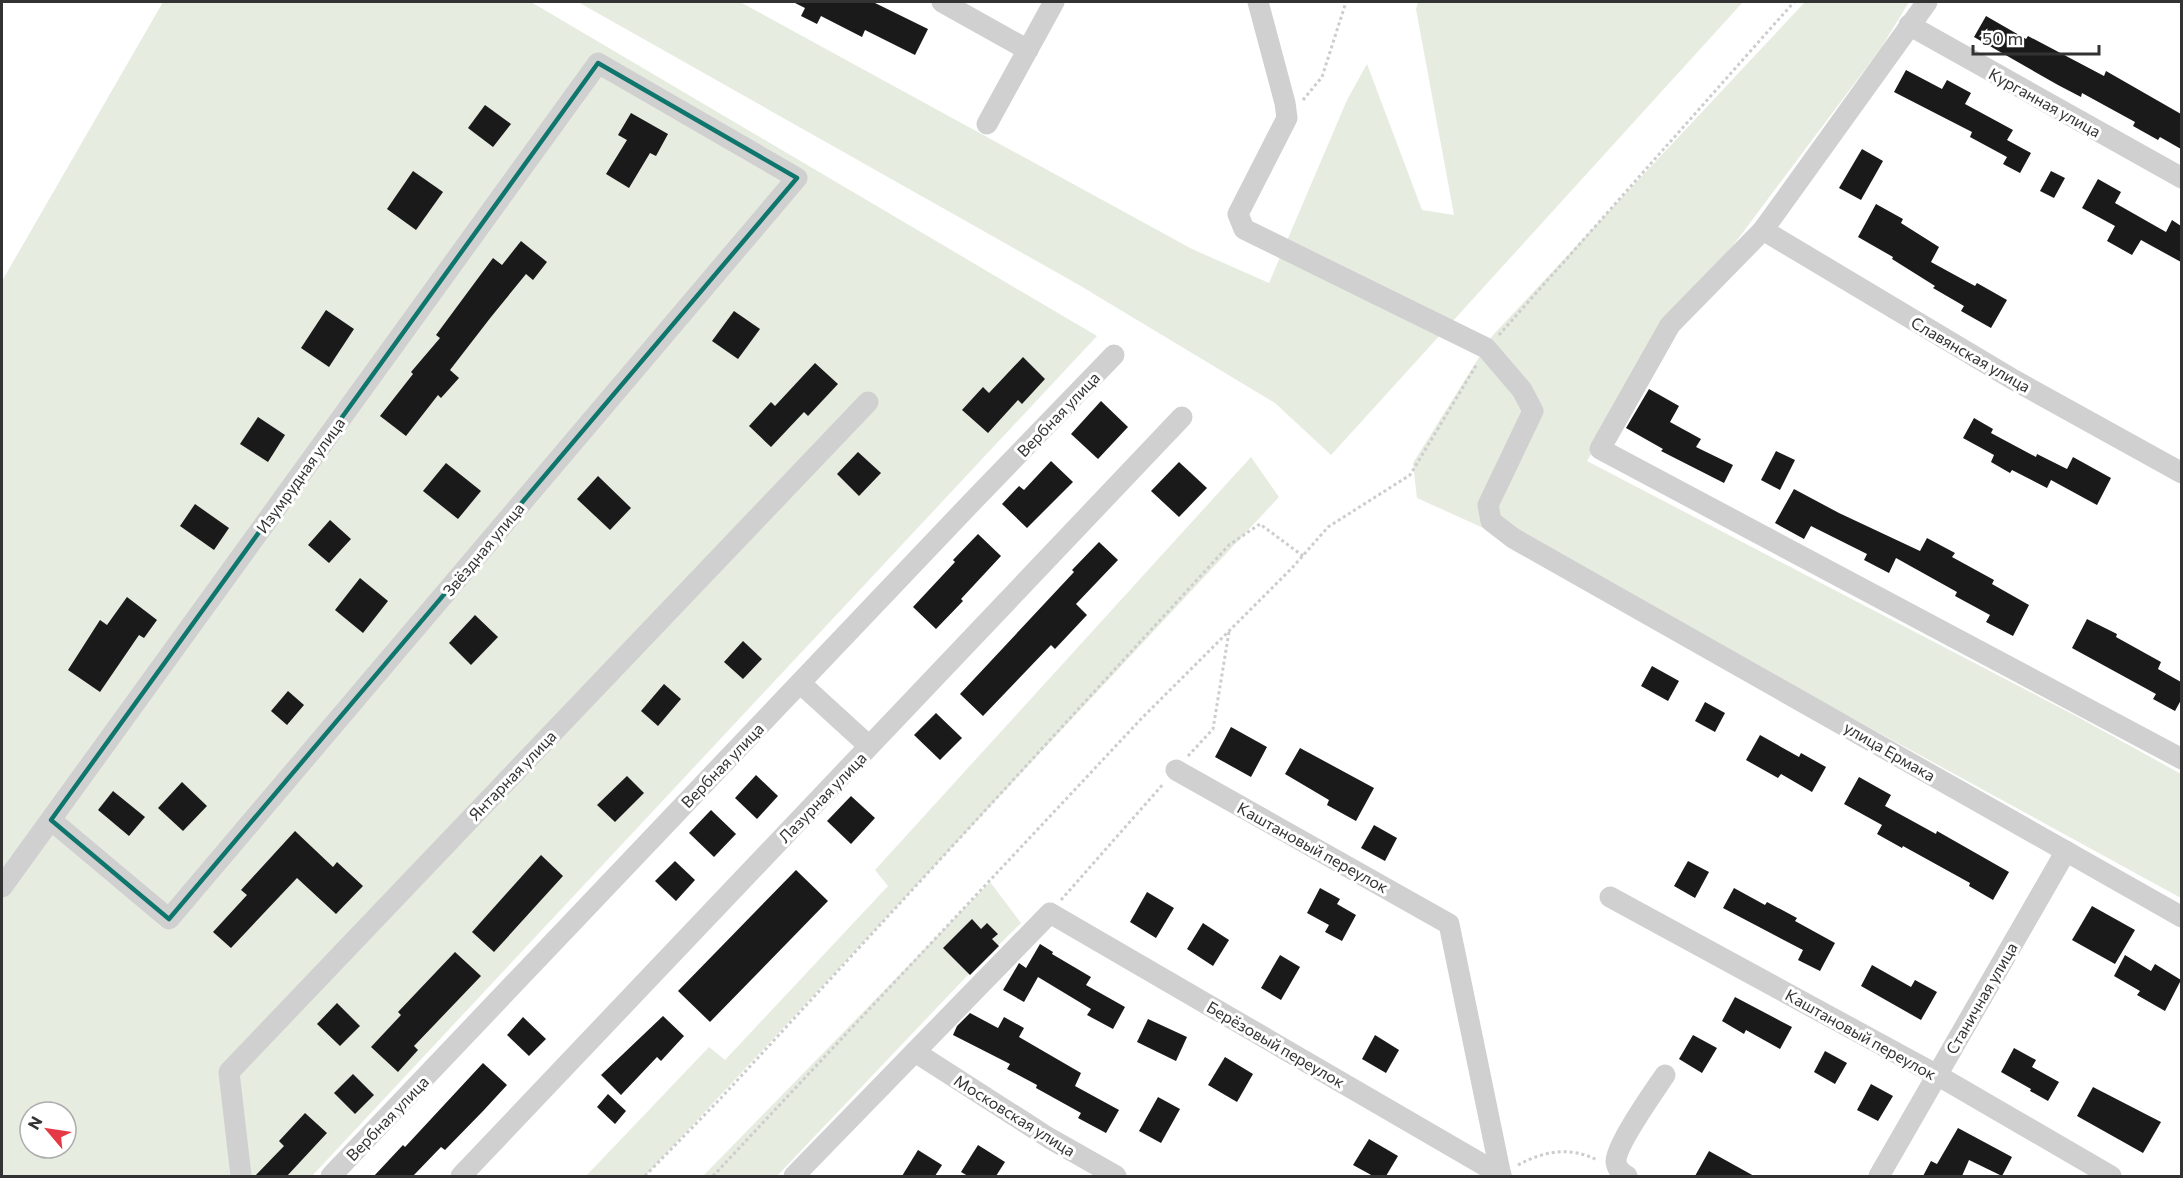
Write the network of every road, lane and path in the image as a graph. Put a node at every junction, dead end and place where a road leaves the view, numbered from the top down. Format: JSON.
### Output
{"nodes":[{"id":1,"x":942,"y":2,"type":"edge"},
{"id":2,"x":1054,"y":2,"type":"edge"},
{"id":3,"x":1258,"y":2,"type":"edge"},
{"id":4,"x":1346,"y":2,"type":"edge"},
{"id":5,"x":1794,"y":2,"type":"edge"},
{"id":6,"x":1927,"y":2,"type":"edge"},
{"id":7,"x":1909,"y":25,"type":"junction"},
{"id":8,"x":1028,"y":50,"type":"junction"},
{"id":9,"x":1287,"y":118,"type":"junction"},
{"id":10,"x":987,"y":124,"type":"dead end"},
{"id":11,"x":797,"y":178,"type":"joint"},
{"id":12,"x":2181,"y":178,"type":"edge"},
{"id":13,"x":1763,"y":230,"type":"junction"},
{"id":14,"x":1486,"y":348,"type":"junction"},
{"id":15,"x":1114,"y":355,"type":"dead end"},
{"id":16,"x":868,"y":402,"type":"dead end"},
{"id":17,"x":1182,"y":417,"type":"dead end"},
{"id":18,"x":2181,"y":473,"type":"edge"},
{"id":19,"x":1303,"y":556,"type":"junction"},
{"id":20,"x":1230,"y":631,"type":"junction"},
{"id":21,"x":800,"y":683,"type":"junction"},
{"id":22,"x":869,"y":746,"type":"junction"},
{"id":23,"x":2181,"y":759,"type":"edge"},
{"id":24,"x":1176,"y":770,"type":"junction"},
{"id":25,"x":51,"y":820,"type":"junction"},
{"id":26,"x":2066,"y":851,"type":"junction"},
{"id":27,"x":2,"y":887,"type":"edge"},
{"id":28,"x":1610,"y":897,"type":"dead end"},
{"id":29,"x":1050,"y":913,"type":"junction"},
{"id":30,"x":2181,"y":917,"type":"edge"},
{"id":31,"x":915,"y":1052,"type":"junction"},
{"id":32,"x":1665,"y":1075,"type":"dead end"},
{"id":33,"x":1937,"y":1075,"type":"junction"},
{"id":34,"x":1624,"y":1175,"type":"edge"},
{"id":35,"x":241,"y":1176,"type":"edge"},
{"id":36,"x":331,"y":1176,"type":"edge"},
{"id":37,"x":461,"y":1176,"type":"edge"},
{"id":38,"x":645,"y":1176,"type":"edge"},
{"id":39,"x":713,"y":1176,"type":"edge"},
{"id":40,"x":794,"y":1176,"type":"edge"},
{"id":41,"x":1116,"y":1176,"type":"edge"},
{"id":42,"x":1501,"y":1176,"type":"edge"},
{"id":43,"x":1879,"y":1176,"type":"edge"},
{"id":44,"x":2110,"y":1176,"type":"edge"}],
"edges":[{"from":1,"to":8,"type":"street"},
{"from":2,"to":8,"type":"street"},
{"from":3,"to":9,"type":"street"},
{"from":4,"to":9,"type":"path"},
{"from":5,"to":14,"type":"path"},
{"from":6,"to":7,"type":"street"},
{"from":7,"to":12,"type":"street","name":"Курганная улица"},
{"from":7,"to":13,"type":"street"},
{"from":8,"to":10,"type":"street"},
{"from":9,"to":14,"type":"street"},
{"from":11,"to":25,"type":"street","name":"Звёздная улица"},
{"from":11,"to":25,"type":"street","name":"Изумрудная улица"},
{"from":13,"to":18,"type":"street","name":"Славянская улица"},
{"from":13,"to":23,"type":"street"},
{"from":14,"to":19,"type":"path"},
{"from":14,"to":26,"type":"street","name":"улица Ермака"},
{"from":15,"to":21,"type":"street","name":"Вербная улица"},
{"from":16,"to":35,"type":"street","name":"Янтарная улица"},
{"from":17,"to":22,"type":"street","name":"Лазурная улица"},
{"from":19,"to":20,"type":"path"},
{"from":19,"to":38,"type":"path"},
{"from":20,"to":24,"type":"path"},
{"from":20,"to":39,"type":"path"},
{"from":21,"to":22,"type":"street"},
{"from":21,"to":36,"type":"street","name":"Вербная улица"},
{"from":22,"to":37,"type":"street","name":"Лазурная улица"},
{"from":24,"to":29,"type":"path"},
{"from":24,"to":42,"type":"street","name":"Каштановый переулок"},
{"from":25,"to":27,"type":"street","name":"Изумрудная улица"},
{"from":26,"to":30,"type":"street","name":"улица Ермака"},
{"from":26,"to":33,"type":"street","name":"Станичная улица"},
{"from":28,"to":33,"type":"street","name":"Каштановый переулок"},
{"from":29,"to":31,"type":"street"},
{"from":29,"to":42,"type":"street","name":"Берёзовый переулок"},
{"from":31,"to":40,"type":"street"},
{"from":31,"to":41,"type":"street","name":"Московская улица"},
{"from":32,"to":34,"type":"street"},
{"from":33,"to":43,"type":"street","name":"Станичная улица"},
{"from":33,"to":44,"type":"street","name":"Каштановый переулок"},
{"from":34,"to":42,"type":"path"}]}
